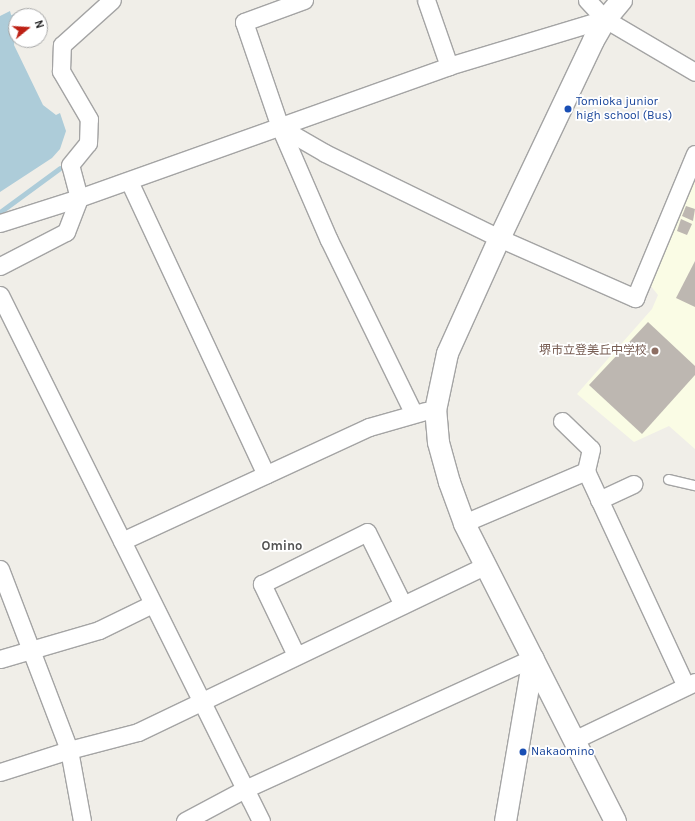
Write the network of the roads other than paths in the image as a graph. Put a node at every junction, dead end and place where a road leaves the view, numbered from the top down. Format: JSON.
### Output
{"nodes":[{"id":1,"x":112,"y":0,"type":"edge"},
{"id":2,"x":304,"y":0,"type":"edge"},
{"id":3,"x":426,"y":0,"type":"edge"},
{"id":4,"x":587,"y":0,"type":"edge"},
{"id":5,"x":621,"y":0,"type":"edge"},
{"id":6,"x":605,"y":19,"type":"junction"},
{"id":7,"x":449,"y":66,"type":"junction"},
{"id":8,"x":695,"y":72,"type":"edge"},
{"id":9,"x":280,"y":127,"type":"junction"},
{"id":10,"x":695,"y":154,"type":"edge"},
{"id":11,"x":129,"y":181,"type":"junction"},
{"id":12,"x":78,"y":198,"type":"junction"},
{"id":13,"x":0,"y":223,"type":"edge"},
{"id":14,"x":499,"y":238,"type":"junction"},
{"id":15,"x":0,"y":266,"type":"edge"},
{"id":16,"x":0,"y":295,"type":"edge"},
{"id":17,"x":435,"y":410,"type":"junction"},
{"id":18,"x":413,"y":412,"type":"junction"},
{"id":19,"x":562,"y":421,"type":"dead end"},
{"id":20,"x":586,"y":471,"type":"junction"},
{"id":21,"x":266,"y":475,"type":"junction"},
{"id":22,"x":668,"y":479,"type":"dead end"},
{"id":23,"x":634,"y":484,"type":"dead end"},
{"id":24,"x":695,"y":485,"type":"edge"},
{"id":25,"x":599,"y":500,"type":"junction"},
{"id":26,"x":464,"y":522,"type":"junction"},
{"id":27,"x":122,"y":541,"type":"junction"},
{"id":28,"x":485,"y":566,"type":"junction"},
{"id":29,"x":0,"y":569,"type":"edge"},
{"id":30,"x":152,"y":604,"type":"junction"},
{"id":31,"x":403,"y":605,"type":"junction"},
{"id":32,"x":31,"y":649,"type":"junction"},
{"id":33,"x":296,"y":655,"type":"junction"},
{"id":34,"x":534,"y":658,"type":"junction"},
{"id":35,"x":0,"y":659,"type":"edge"},
{"id":36,"x":690,"y":684,"type":"edge"},
{"id":37,"x":203,"y":702,"type":"junction"},
{"id":38,"x":576,"y":740,"type":"junction"},
{"id":39,"x":69,"y":750,"type":"junction"},
{"id":40,"x":0,"y":772,"type":"edge"},
{"id":41,"x":245,"y":789,"type":"junction"},
{"id":42,"x":82,"y":821,"type":"edge"},
{"id":43,"x":185,"y":821,"type":"edge"},
{"id":44,"x":261,"y":821,"type":"edge"},
{"id":45,"x":505,"y":821,"type":"edge"},
{"id":46,"x":615,"y":821,"type":"edge"}],
"edges":[{"from":1,"to":12,"type":"street"},
{"from":2,"to":9,"type":"street"},
{"from":3,"to":7,"type":"street"},
{"from":4,"to":6,"type":"street"},
{"from":5,"to":6,"type":"street"},
{"from":6,"to":7,"type":"street"},
{"from":6,"to":8,"type":"street"},
{"from":6,"to":14,"type":"street"},
{"from":7,"to":9,"type":"street"},
{"from":9,"to":11,"type":"street"},
{"from":9,"to":14,"type":"street"},
{"from":9,"to":18,"type":"street"},
{"from":10,"to":14,"type":"street"},
{"from":11,"to":12,"type":"street"},
{"from":11,"to":21,"type":"street"},
{"from":12,"to":13,"type":"street"},
{"from":12,"to":15,"type":"street"},
{"from":14,"to":17,"type":"street"},
{"from":16,"to":27,"type":"street"},
{"from":17,"to":18,"type":"street"},
{"from":17,"to":26,"type":"street"},
{"from":18,"to":21,"type":"street"},
{"from":19,"to":20,"type":"street"},
{"from":20,"to":25,"type":"street"},
{"from":20,"to":26,"type":"street"},
{"from":21,"to":27,"type":"street"},
{"from":22,"to":24,"type":"lane"},
{"from":23,"to":25,"type":"street"},
{"from":25,"to":36,"type":"street"},
{"from":26,"to":28,"type":"street"},
{"from":27,"to":30,"type":"street"},
{"from":28,"to":31,"type":"street"},
{"from":28,"to":34,"type":"street"},
{"from":29,"to":32,"type":"street"},
{"from":30,"to":32,"type":"street"},
{"from":30,"to":37,"type":"street"},
{"from":31,"to":33,"type":"street"},
{"from":31,"to":33,"type":"street"},
{"from":32,"to":35,"type":"street"},
{"from":32,"to":39,"type":"street"},
{"from":33,"to":37,"type":"street"},
{"from":34,"to":38,"type":"street"},
{"from":34,"to":41,"type":"street"},
{"from":34,"to":45,"type":"street"},
{"from":36,"to":38,"type":"street"},
{"from":37,"to":39,"type":"street"},
{"from":37,"to":41,"type":"street"},
{"from":38,"to":46,"type":"street"},
{"from":39,"to":40,"type":"street"},
{"from":39,"to":42,"type":"street"},
{"from":41,"to":43,"type":"street"},
{"from":41,"to":44,"type":"street"}]}
